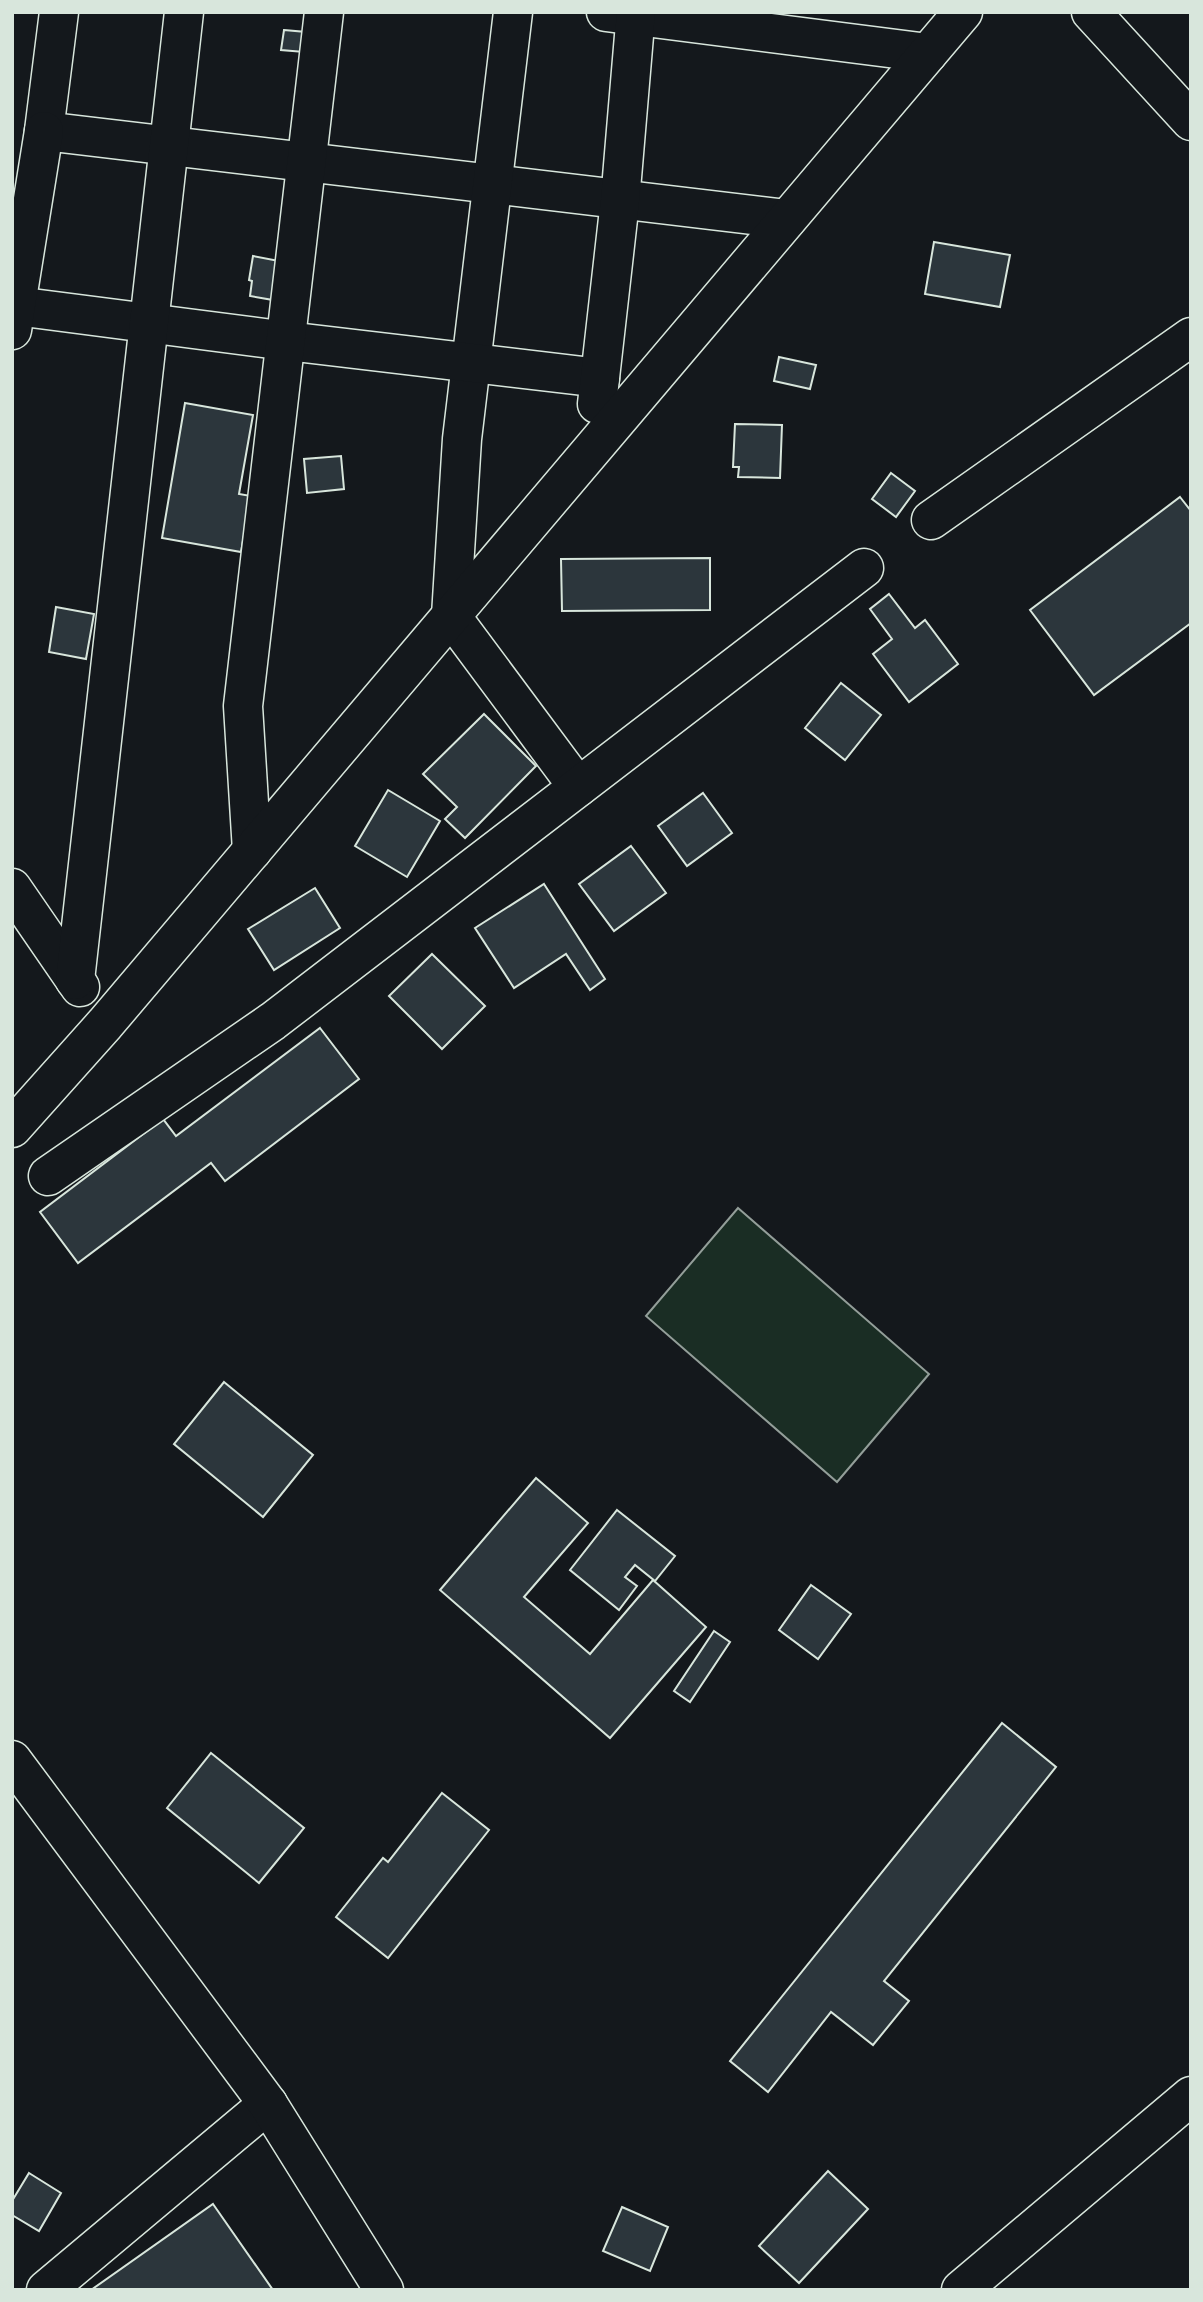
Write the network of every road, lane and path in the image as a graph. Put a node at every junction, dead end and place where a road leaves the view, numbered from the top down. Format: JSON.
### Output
{"nodes":[{"id":1,"x":59,"y":12,"type":"edge"},
{"id":2,"x":184,"y":12,"type":"edge"},
{"id":3,"x":324,"y":12,"type":"edge"},
{"id":4,"x":513,"y":12,"type":"edge"},
{"id":5,"x":963,"y":12,"type":"edge"},
{"id":6,"x":1091,"y":12,"type":"edge"},
{"id":7,"x":626,"y":13,"type":"edge"},
{"id":8,"x":928,"y":53,"type":"junction"},
{"id":9,"x":1191,"y":121,"type":"edge"},
{"id":10,"x":44,"y":131,"type":"junction"},
{"id":11,"x":169,"y":146,"type":"junction"},
{"id":12,"x":308,"y":163,"type":"junction"},
{"id":13,"x":492,"y":185,"type":"junction"},
{"id":14,"x":620,"y":201,"type":"junction"},
{"id":15,"x":787,"y":219,"type":"junction"},
{"id":16,"x":14,"y":318,"type":"edge"},
{"id":17,"x":149,"y":324,"type":"junction"},
{"id":18,"x":1191,"y":337,"type":"edge"},
{"id":19,"x":287,"y":341,"type":"junction"},
{"id":20,"x":471,"y":364,"type":"junction"},
{"id":21,"x":600,"y":378,"type":"junction"},
{"id":22,"x":592,"y":449,"type":"junction"},
{"id":23,"x":931,"y":520,"type":"dead end"},
{"id":24,"x":863,"y":568,"type":"dead end"},
{"id":25,"x":451,"y":616,"type":"junction"},
{"id":26,"x":578,"y":787,"type":"junction"},
{"id":27,"x":252,"y":851,"type":"junction"},
{"id":28,"x":12,"y":888,"type":"edge"},
{"id":29,"x":75,"y":980,"type":"junction"},
{"id":30,"x":105,"y":1024,"type":"junction"},
{"id":31,"x":12,"y":1128,"type":"edge"},
{"id":32,"x":48,"y":1176,"type":"dead end"},
{"id":33,"x":12,"y":1760,"type":"edge"},
{"id":34,"x":1191,"y":2096,"type":"edge"},
{"id":35,"x":268,"y":2104,"type":"junction"},
{"id":36,"x":46,"y":2290,"type":"edge"},
{"id":37,"x":384,"y":2290,"type":"edge"},
{"id":38,"x":962,"y":2290,"type":"edge"}],
"edges":[{"from":1,"to":10,"type":"street"},
{"from":2,"to":11,"type":"street"},
{"from":3,"to":12,"type":"street"},
{"from":4,"to":13,"type":"street"},
{"from":5,"to":8,"type":"street"},
{"from":6,"to":9,"type":"street"},
{"from":7,"to":8,"type":"street"},
{"from":7,"to":14,"type":"street"},
{"from":8,"to":15,"type":"street"},
{"from":10,"to":11,"type":"street"},
{"from":10,"to":16,"type":"street"},
{"from":11,"to":12,"type":"street"},
{"from":11,"to":17,"type":"street"},
{"from":12,"to":13,"type":"street"},
{"from":12,"to":19,"type":"street"},
{"from":13,"to":14,"type":"street"},
{"from":13,"to":20,"type":"street"},
{"from":14,"to":15,"type":"street"},
{"from":14,"to":21,"type":"street"},
{"from":15,"to":22,"type":"street"},
{"from":16,"to":17,"type":"street"},
{"from":17,"to":19,"type":"street"},
{"from":17,"to":29,"type":"street"},
{"from":18,"to":23,"type":"street"},
{"from":19,"to":20,"type":"street"},
{"from":19,"to":27,"type":"street"},
{"from":20,"to":21,"type":"street"},
{"from":20,"to":25,"type":"street"},
{"from":21,"to":22,"type":"street"},
{"from":22,"to":25,"type":"street"},
{"from":24,"to":26,"type":"street"},
{"from":25,"to":26,"type":"street"},
{"from":25,"to":27,"type":"street"},
{"from":26,"to":32,"type":"street"},
{"from":27,"to":30,"type":"street"},
{"from":28,"to":29,"type":"street"},
{"from":29,"to":30,"type":"street"},
{"from":30,"to":31,"type":"street"},
{"from":33,"to":35,"type":"street"},
{"from":34,"to":38,"type":"street"},
{"from":35,"to":36,"type":"street"},
{"from":35,"to":37,"type":"street"}]}
